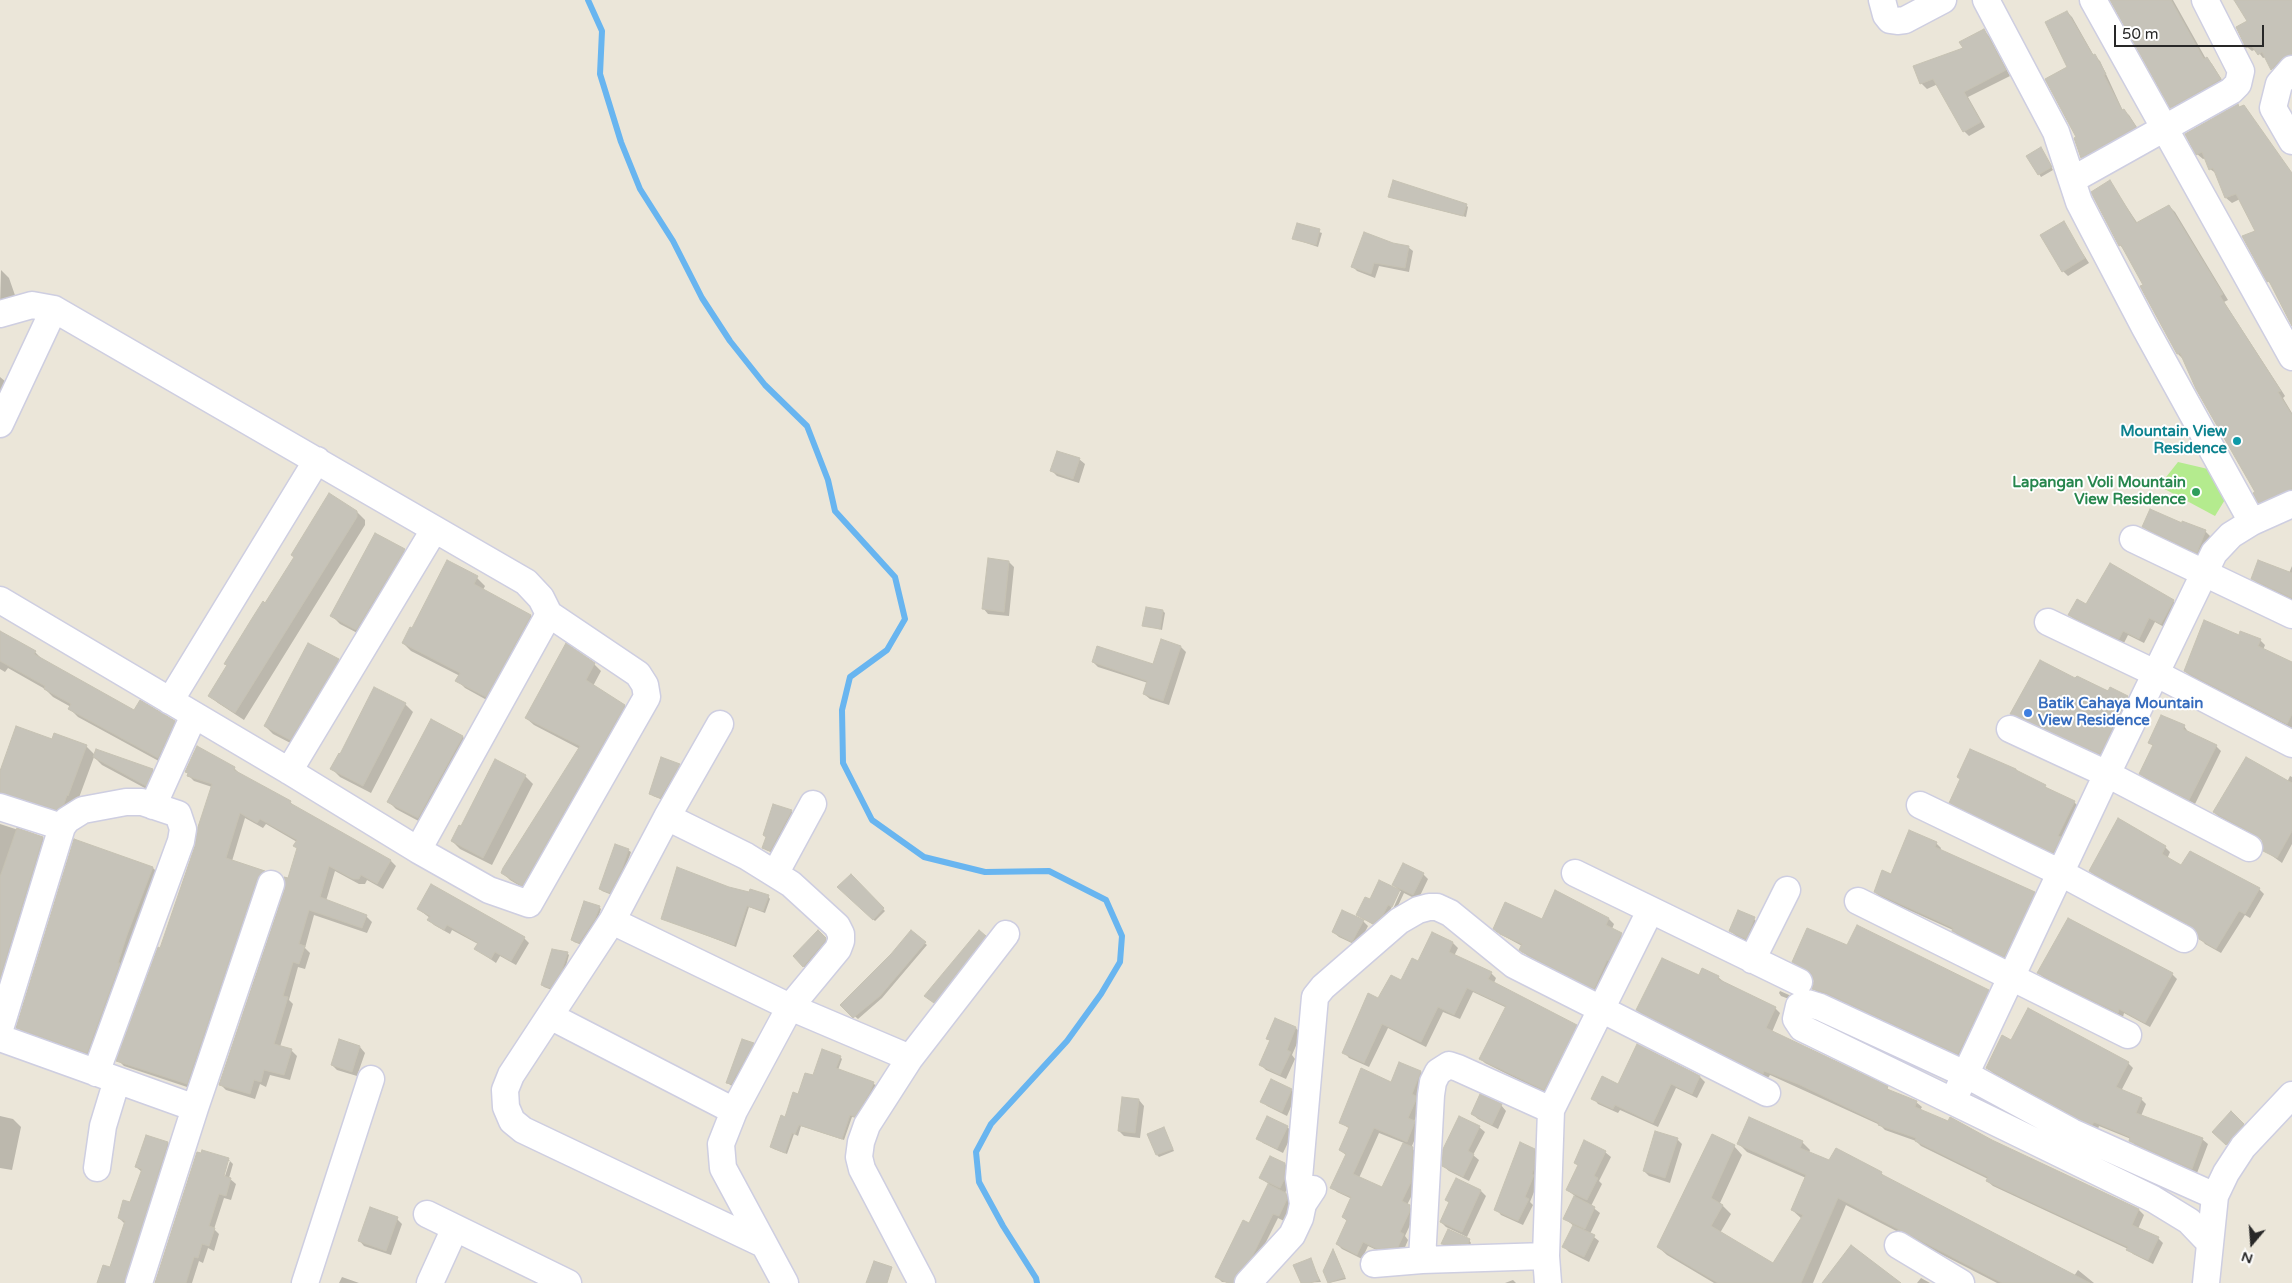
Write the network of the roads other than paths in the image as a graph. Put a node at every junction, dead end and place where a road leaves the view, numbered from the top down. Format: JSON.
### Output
{"nodes":[{"id":1,"x":1882,"y":0,"type":"edge"},
{"id":2,"x":1943,"y":0,"type":"edge"},
{"id":3,"x":1986,"y":0,"type":"edge"},
{"id":4,"x":2093,"y":0,"type":"edge"},
{"id":5,"x":2205,"y":0,"type":"edge"},
{"id":6,"x":2292,"y":69,"type":"edge"},
{"id":7,"x":2164,"y":128,"type":"junction"},
{"id":8,"x":2292,"y":141,"type":"edge"},
{"id":9,"x":2072,"y":180,"type":"junction"},
{"id":10,"x":54,"y":309,"type":"junction"},
{"id":11,"x":0,"y":314,"type":"edge"},
{"id":12,"x":2292,"y":356,"type":"edge"},
{"id":13,"x":0,"y":424,"type":"edge"},
{"id":14,"x":317,"y":460,"type":"junction"},
{"id":15,"x":2292,"y":504,"type":"edge"},
{"id":16,"x":2252,"y":522,"type":"junction"},
{"id":17,"x":434,"y":530,"type":"junction"},
{"id":18,"x":2133,"y":539,"type":"dead end"},
{"id":19,"x":2204,"y":572,"type":"junction"},
{"id":20,"x":0,"y":600,"type":"edge"},
{"id":21,"x":549,"y":614,"type":"junction"},
{"id":22,"x":2292,"y":615,"type":"edge"},
{"id":23,"x":2048,"y":622,"type":"dead end"},
{"id":24,"x":2156,"y":673,"type":"junction"},
{"id":25,"x":170,"y":701,"type":"junction"},
{"id":26,"x":194,"y":715,"type":"junction"},
{"id":27,"x":720,"y":724,"type":"dead end"},
{"id":28,"x":2010,"y":729,"type":"dead end"},
{"id":29,"x":2292,"y":744,"type":"edge"},
{"id":30,"x":289,"y":771,"type":"junction"},
{"id":31,"x":2107,"y":774,"type":"junction"},
{"id":32,"x":813,"y":804,"type":"dead end"},
{"id":33,"x":1920,"y":805,"type":"dead end"},
{"id":34,"x":153,"y":806,"type":"junction"},
{"id":35,"x":0,"y":807,"type":"edge"},
{"id":36,"x":667,"y":817,"type":"junction"},
{"id":37,"x":62,"y":827,"type":"junction"},
{"id":38,"x":2249,"y":848,"type":"dead end"},
{"id":39,"x":418,"y":850,"type":"junction"},
{"id":40,"x":1575,"y":873,"type":"dead end"},
{"id":41,"x":2061,"y":873,"type":"junction"},
{"id":42,"x":775,"y":874,"type":"junction"},
{"id":43,"x":271,"y":884,"type":"dead end"},
{"id":44,"x":1787,"y":890,"type":"dead end"},
{"id":45,"x":1858,"y":901,"type":"dead end"},
{"id":46,"x":1650,"y":911,"type":"junction"},
{"id":47,"x":612,"y":921,"type":"junction"},
{"id":48,"x":1006,"y":934,"type":"dead end"},
{"id":49,"x":2184,"y":939,"type":"dead end"},
{"id":50,"x":1752,"y":960,"type":"junction"},
{"id":51,"x":2011,"y":977,"type":"junction"},
{"id":52,"x":1799,"y":982,"type":"dead end"},
{"id":53,"x":790,"y":1007,"type":"junction"},
{"id":54,"x":1601,"y":1008,"type":"junction"},
{"id":55,"x":550,"y":1016,"type":"junction"},
{"id":56,"x":0,"y":1029,"type":"edge"},
{"id":57,"x":2128,"y":1035,"type":"dead end"},
{"id":58,"x":0,"y":1038,"type":"edge"},
{"id":59,"x":910,"y":1058,"type":"junction"},
{"id":60,"x":1965,"y":1074,"type":"junction"},
{"id":61,"x":107,"y":1076,"type":"junction"},
{"id":62,"x":371,"y":1079,"type":"dead end"},
{"id":63,"x":1767,"y":1093,"type":"dead end"},
{"id":64,"x":2292,"y":1095,"type":"edge"},
{"id":65,"x":1954,"y":1100,"type":"junction"},
{"id":66,"x":195,"y":1108,"type":"junction"},
{"id":67,"x":1551,"y":1110,"type":"junction"},
{"id":68,"x":734,"y":1111,"type":"junction"},
{"id":69,"x":97,"y":1168,"type":"dead end"},
{"id":70,"x":2215,"y":1196,"type":"junction"},
{"id":71,"x":427,"y":1214,"type":"dead end"},
{"id":72,"x":455,"y":1228,"type":"junction"},
{"id":73,"x":2210,"y":1243,"type":"junction"},
{"id":74,"x":763,"y":1244,"type":"junction"},
{"id":75,"x":1898,"y":1245,"type":"dead end"},
{"id":76,"x":1546,"y":1256,"type":"junction"},
{"id":77,"x":1422,"y":1260,"type":"junction"},
{"id":78,"x":1374,"y":1264,"type":"dead end"},
{"id":79,"x":138,"y":1283,"type":"edge"},
{"id":80,"x":305,"y":1283,"type":"edge"},
{"id":81,"x":430,"y":1283,"type":"edge"},
{"id":82,"x":568,"y":1283,"type":"edge"},
{"id":83,"x":785,"y":1283,"type":"edge"},
{"id":84,"x":922,"y":1283,"type":"edge"},
{"id":85,"x":1248,"y":1283,"type":"edge"},
{"id":86,"x":1548,"y":1283,"type":"edge"},
{"id":87,"x":1961,"y":1283,"type":"edge"},
{"id":88,"x":2206,"y":1283,"type":"edge"}],
"edges":[{"from":1,"to":2,"type":"street"},
{"from":3,"to":9,"type":"street"},
{"from":4,"to":7,"type":"street"},
{"from":5,"to":7,"type":"street"},
{"from":6,"to":8,"type":"street"},
{"from":7,"to":9,"type":"street"},
{"from":7,"to":12,"type":"street"},
{"from":9,"to":16,"type":"street"},
{"from":10,"to":11,"type":"street"},
{"from":10,"to":13,"type":"street"},
{"from":10,"to":14,"type":"street"},
{"from":14,"to":17,"type":"street"},
{"from":14,"to":25,"type":"street"},
{"from":15,"to":16,"type":"street"},
{"from":16,"to":19,"type":"street"},
{"from":17,"to":21,"type":"street"},
{"from":17,"to":30,"type":"street"},
{"from":18,"to":19,"type":"street"},
{"from":19,"to":22,"type":"street"},
{"from":19,"to":24,"type":"street"},
{"from":20,"to":25,"type":"street"},
{"from":21,"to":39,"type":"street"},
{"from":21,"to":39,"type":"street"},
{"from":23,"to":24,"type":"street"},
{"from":24,"to":29,"type":"street"},
{"from":24,"to":31,"type":"street"},
{"from":25,"to":26,"type":"street"},
{"from":26,"to":30,"type":"street"},
{"from":26,"to":34,"type":"street"},
{"from":27,"to":36,"type":"street"},
{"from":28,"to":31,"type":"street"},
{"from":30,"to":39,"type":"street"},
{"from":31,"to":38,"type":"street"},
{"from":31,"to":41,"type":"street"},
{"from":32,"to":42,"type":"street"},
{"from":33,"to":41,"type":"street"},
{"from":34,"to":37,"type":"street"},
{"from":34,"to":61,"type":"street"},
{"from":35,"to":37,"type":"street"},
{"from":36,"to":42,"type":"street"},
{"from":36,"to":47,"type":"street"},
{"from":37,"to":56,"type":"street"},
{"from":40,"to":46,"type":"street"},
{"from":41,"to":49,"type":"street"},
{"from":41,"to":51,"type":"street"},
{"from":42,"to":53,"type":"street"},
{"from":43,"to":66,"type":"street"},
{"from":44,"to":50,"type":"street"},
{"from":45,"to":51,"type":"street"},
{"from":46,"to":50,"type":"street"},
{"from":46,"to":54,"type":"street"},
{"from":47,"to":53,"type":"street"},
{"from":47,"to":55,"type":"street"},
{"from":48,"to":59,"type":"street"},
{"from":50,"to":52,"type":"street"},
{"from":51,"to":57,"type":"street"},
{"from":51,"to":60,"type":"street"},
{"from":53,"to":59,"type":"street"},
{"from":53,"to":68,"type":"street"},
{"from":54,"to":63,"type":"street"},
{"from":54,"to":67,"type":"street"},
{"from":54,"to":85,"type":"street"},
{"from":55,"to":68,"type":"street"},
{"from":55,"to":74,"type":"street"},
{"from":58,"to":61,"type":"street"},
{"from":59,"to":84,"type":"street"},
{"from":60,"to":65,"type":"street"},
{"from":60,"to":65,"type":"street"},
{"from":60,"to":70,"type":"street"},
{"from":61,"to":66,"type":"street"},
{"from":61,"to":69,"type":"street"},
{"from":62,"to":80,"type":"street"},
{"from":64,"to":70,"type":"street"},
{"from":65,"to":73,"type":"street"},
{"from":66,"to":79,"type":"street"},
{"from":67,"to":76,"type":"street"},
{"from":67,"to":77,"type":"street"},
{"from":68,"to":74,"type":"street"},
{"from":70,"to":73,"type":"street"},
{"from":71,"to":72,"type":"street"},
{"from":72,"to":81,"type":"street"},
{"from":72,"to":82,"type":"street"},
{"from":73,"to":88,"type":"street"},
{"from":74,"to":83,"type":"street"},
{"from":75,"to":87,"type":"street"},
{"from":76,"to":77,"type":"street"},
{"from":76,"to":86,"type":"street"},
{"from":77,"to":78,"type":"street"}]}
